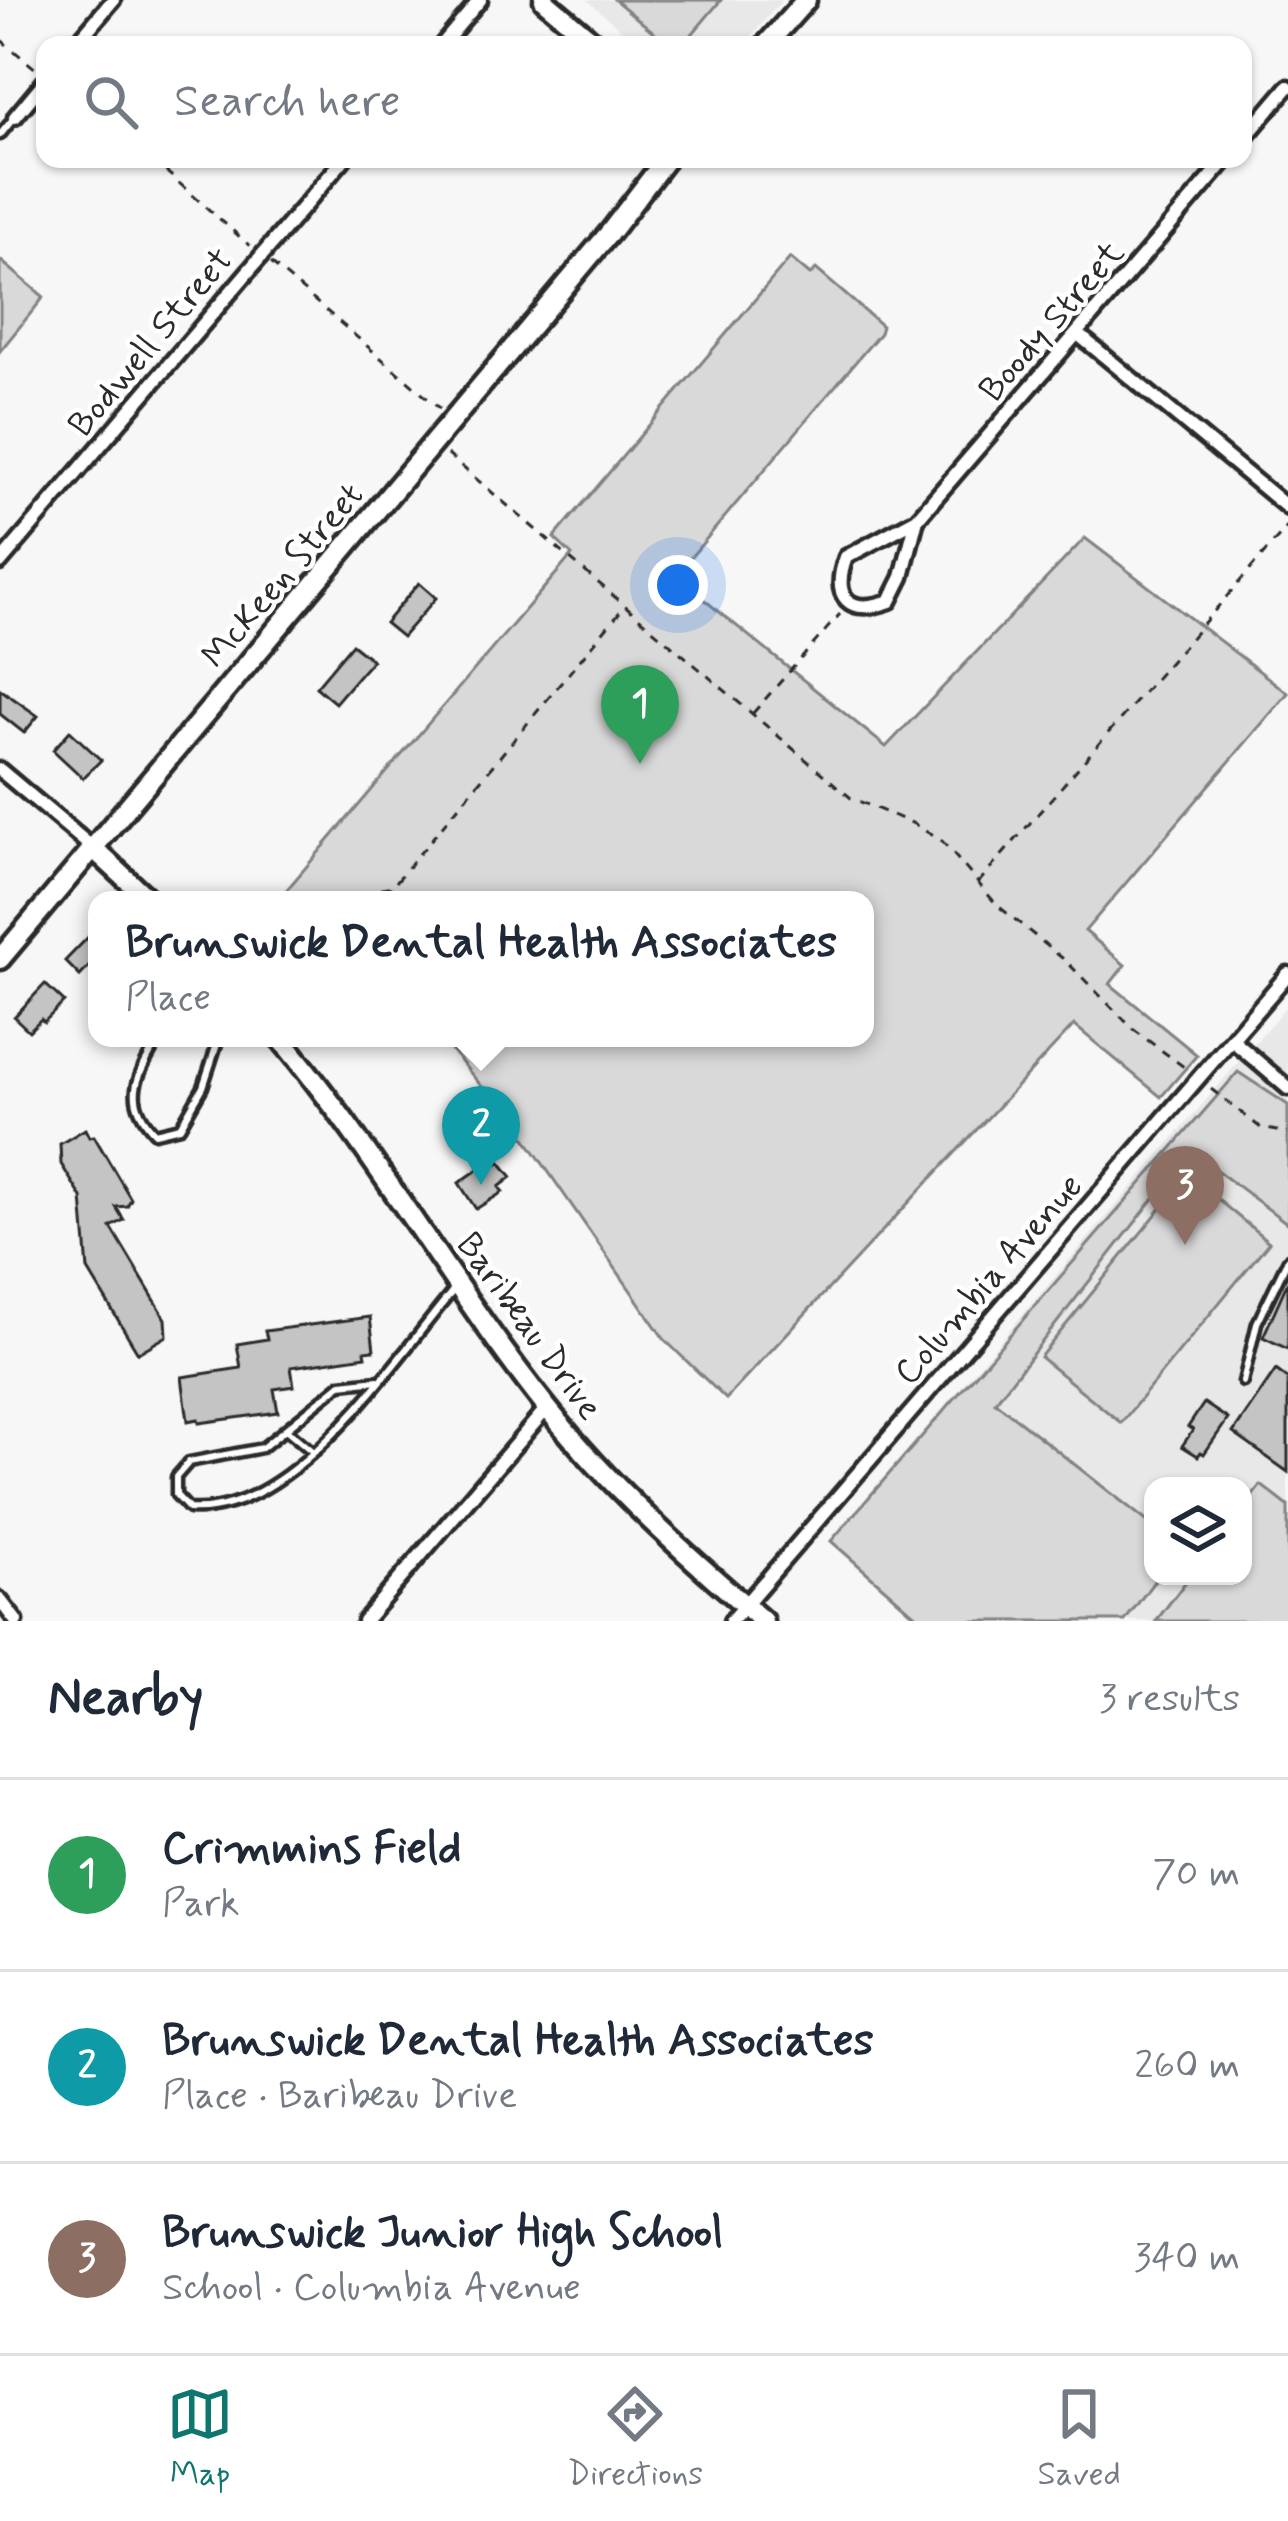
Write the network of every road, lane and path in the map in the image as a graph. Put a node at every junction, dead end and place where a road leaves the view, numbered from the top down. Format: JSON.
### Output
{"nodes":[{"id":1,"x":113,"y":0,"type":"edge"},
{"id":2,"x":480,"y":0,"type":"edge"},
{"id":3,"x":544,"y":0,"type":"edge"},
{"id":4,"x":806,"y":0,"type":"edge"},
{"id":5,"x":83,"y":36,"type":"edge"},
{"id":6,"x":450,"y":36,"type":"edge"},
{"id":7,"x":586,"y":36,"type":"edge"},
{"id":8,"x":776,"y":36,"type":"edge"},
{"id":9,"x":0,"y":39,"type":"edge"},
{"id":10,"x":36,"y":70,"type":"edge"},
{"id":11,"x":36,"y":88,"type":"edge"},
{"id":12,"x":1285,"y":97,"type":"edge"},
{"id":13,"x":15,"y":117,"type":"joint"},
{"id":14,"x":1252,"y":131,"type":"edge"},
{"id":15,"x":0,"y":135,"type":"edge"},
{"id":16,"x":161,"y":168,"type":"edge"},
{"id":17,"x":336,"y":168,"type":"edge"},
{"id":18,"x":659,"y":168,"type":"edge"},
{"id":19,"x":671,"y":168,"type":"edge"},
{"id":20,"x":1219,"y":168,"type":"edge"},
{"id":21,"x":611,"y":231,"type":"junction"},
{"id":22,"x":262,"y":256,"type":"junction"},
{"id":23,"x":1078,"y":335,"type":"junction"},
{"id":24,"x":440,"y":417,"type":"dead end"},
{"id":25,"x":445,"y":453,"type":"dead end"},
{"id":26,"x":1288,"y":508,"type":"edge"},
{"id":27,"x":917,"y":519,"type":"junction"},
{"id":28,"x":1288,"y":526,"type":"edge"},
{"id":29,"x":0,"y":562,"type":"edge"},
{"id":30,"x":849,"y":603,"type":"junction"},
{"id":31,"x":624,"y":607,"type":"junction"},
{"id":32,"x":753,"y":713,"type":"junction"},
{"id":33,"x":0,"y":770,"type":"edge"},
{"id":34,"x":94,"y":849,"type":"junction"},
{"id":35,"x":978,"y":883,"type":"junction"},
{"id":36,"x":139,"y":891,"type":"edge"},
{"id":37,"x":389,"y":891,"type":"edge"},
{"id":38,"x":0,"y":958,"type":"edge"},
{"id":39,"x":1288,"y":974,"type":"edge"},
{"id":40,"x":1232,"y":1040,"type":"junction"},
{"id":41,"x":155,"y":1047,"type":"edge"},
{"id":42,"x":216,"y":1047,"type":"edge"},
{"id":43,"x":287,"y":1047,"type":"edge"},
{"id":44,"x":1184,"y":1066,"type":"dead end"},
{"id":45,"x":1288,"y":1088,"type":"edge"},
{"id":46,"x":1211,"y":1089,"type":"dead end"},
{"id":47,"x":1288,"y":1133,"type":"edge"},
{"id":48,"x":1288,"y":1259,"type":"edge"},
{"id":49,"x":458,"y":1284,"type":"junction"},
{"id":50,"x":378,"y":1380,"type":"junction"},
{"id":51,"x":1243,"y":1382,"type":"dead end"},
{"id":52,"x":547,"y":1408,"type":"junction"},
{"id":53,"x":287,"y":1430,"type":"junction"},
{"id":54,"x":313,"y":1452,"type":"junction"},
{"id":55,"x":0,"y":1600,"type":"edge"},
{"id":56,"x":738,"y":1613,"type":"edge"},
{"id":57,"x":16,"y":1621,"type":"edge"},
{"id":58,"x":364,"y":1621,"type":"edge"},
{"id":59,"x":763,"y":1621,"type":"edge"}],
"edges":[{"from":1,"to":5,"type":"street"},
{"from":2,"to":6,"type":"street"},
{"from":3,"to":7,"type":"street"},
{"from":4,"to":8,"type":"street"},
{"from":9,"to":10,"type":"path"},
{"from":11,"to":13,"type":"street"},
{"from":12,"to":14,"type":"street"},
{"from":13,"to":15,"type":"lane"},
{"from":16,"to":22,"type":"path"},
{"from":17,"to":22,"type":"street","name":"Bodwell Street"},
{"from":18,"to":21,"type":"street","name":"McKeen Street"},
{"from":19,"to":21,"type":"street","name":"McKeen Street"},
{"from":20,"to":23,"type":"street","name":"Boody Street"},
{"from":21,"to":34,"type":"street","name":"McKeen Street"},
{"from":22,"to":24,"type":"path"},
{"from":22,"to":29,"type":"street","name":"Bodwell Street"},
{"from":23,"to":26,"type":"street"},
{"from":23,"to":27,"type":"street","name":"Boody Street"},
{"from":25,"to":31,"type":"path"},
{"from":27,"to":30,"type":"street","name":"Boody Street"},
{"from":27,"to":30,"type":"street","name":"Boody Street"},
{"from":28,"to":35,"type":"path"},
{"from":30,"to":32,"type":"path"},
{"from":31,"to":32,"type":"path"},
{"from":31,"to":37,"type":"path"},
{"from":32,"to":35,"type":"path"},
{"from":33,"to":34,"type":"street"},
{"from":34,"to":36,"type":"street"},
{"from":34,"to":38,"type":"street","name":"McKeen Street"},
{"from":35,"to":44,"type":"path"},
{"from":39,"to":40,"type":"street","name":"Columbia Avenue"},
{"from":40,"to":45,"type":"street"},
{"from":40,"to":56,"type":"street","name":"Columbia Avenue"},
{"from":41,"to":42,"type":"lane"},
{"from":43,"to":49,"type":"street","name":"Baribeau Drive"},
{"from":46,"to":47,"type":"path"},
{"from":48,"to":51,"type":"lane"},
{"from":49,"to":50,"type":"lane"},
{"from":49,"to":52,"type":"street","name":"Baribeau Drive"},
{"from":50,"to":53,"type":"lane"},
{"from":50,"to":54,"type":"lane"},
{"from":52,"to":56,"type":"street","name":"Baribeau Drive"},
{"from":52,"to":58,"type":"street"},
{"from":53,"to":54,"type":"lane"},
{"from":53,"to":54,"type":"lane"},
{"from":55,"to":57,"type":"street"},
{"from":56,"to":59,"type":"street","name":"Baribeau Drive"}]}
